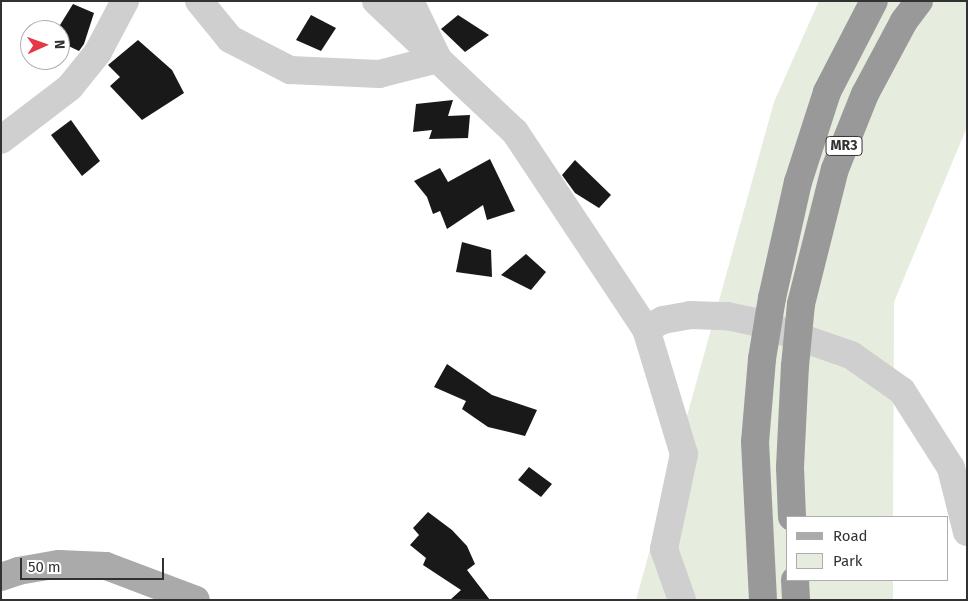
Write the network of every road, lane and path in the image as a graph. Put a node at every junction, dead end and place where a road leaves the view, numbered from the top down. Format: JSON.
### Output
{"nodes":[{"id":1,"x":125,"y":1,"type":"edge"},
{"id":2,"x":199,"y":1,"type":"edge"},
{"id":3,"x":376,"y":1,"type":"edge"},
{"id":4,"x":410,"y":1,"type":"edge"},
{"id":5,"x":874,"y":1,"type":"edge"},
{"id":6,"x":919,"y":1,"type":"edge"},
{"id":7,"x":438,"y":59,"type":"junction"},
{"id":8,"x":1,"y":140,"type":"edge"},
{"id":9,"x":646,"y":329,"type":"junction"},
{"id":10,"x":792,"y":516,"type":"edge"},
{"id":11,"x":967,"y":532,"type":"edge"},
{"id":12,"x":1,"y":577,"type":"edge"},
{"id":13,"x":795,"y":581,"type":"edge"},
{"id":14,"x":196,"y":600,"type":"edge"},
{"id":15,"x":682,"y":600,"type":"edge"},
{"id":16,"x":763,"y":600,"type":"edge"},
{"id":17,"x":796,"y":600,"type":"edge"}],
"edges":[{"from":1,"to":8,"type":"street"},
{"from":2,"to":7,"type":"street"},
{"from":3,"to":7,"type":"street"},
{"from":4,"to":7,"type":"street"},
{"from":5,"to":16,"type":"highway","number":"MR3","bridge":true},
{"from":6,"to":10,"type":"highway","number":"MR3","bridge":true},
{"from":7,"to":9,"type":"street"},
{"from":9,"to":11,"type":"street"},
{"from":9,"to":15,"type":"street"},
{"from":12,"to":14,"type":"main road"},
{"from":13,"to":17,"type":"highway"}]}
